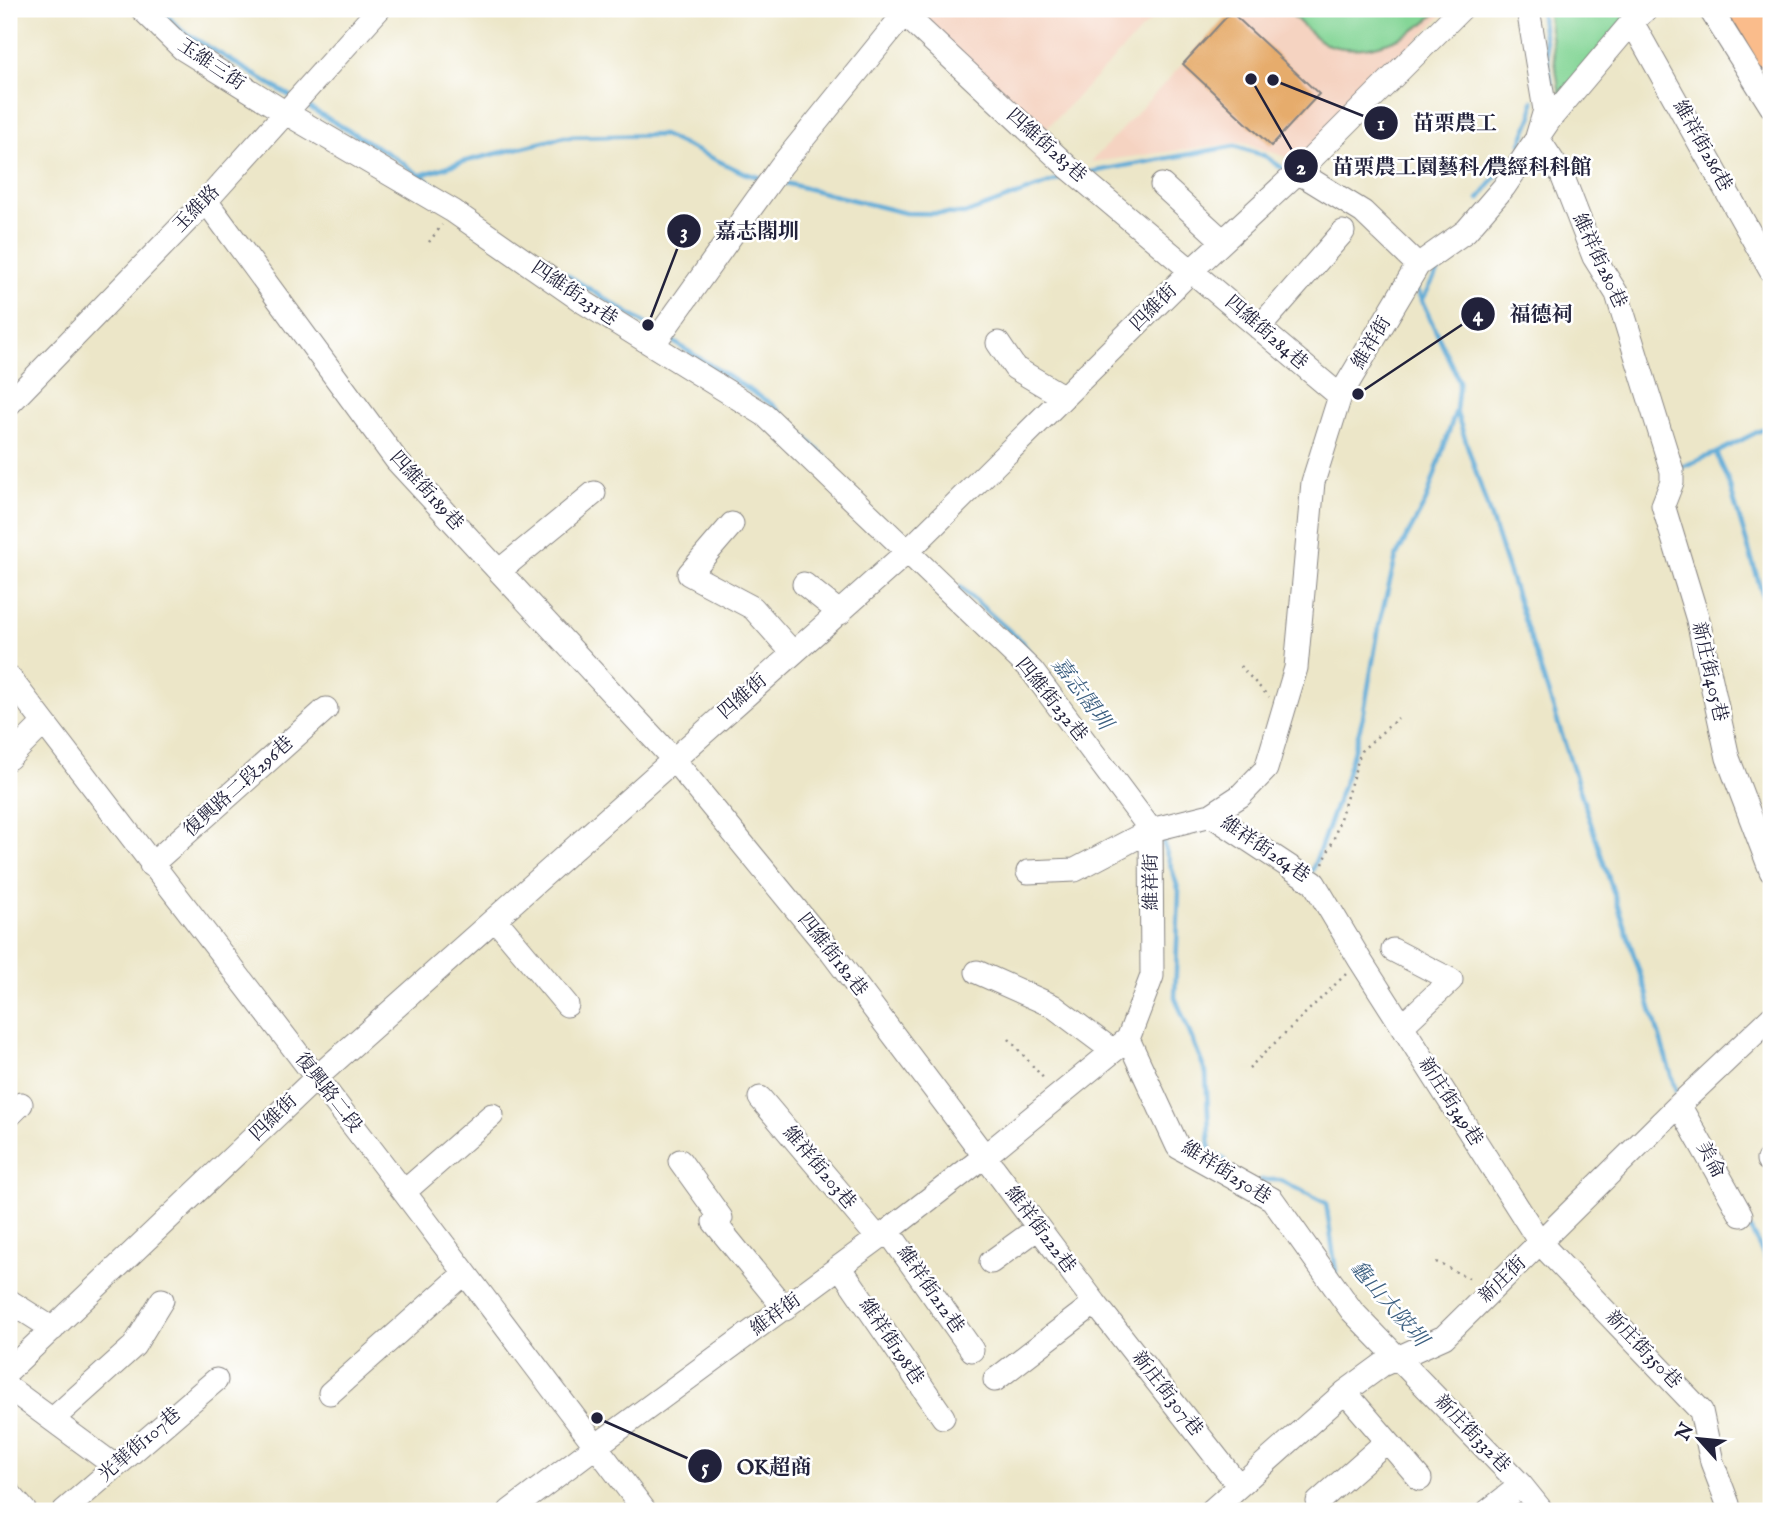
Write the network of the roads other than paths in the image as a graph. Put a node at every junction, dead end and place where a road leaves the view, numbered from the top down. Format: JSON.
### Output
{"nodes":[{"id":1,"x":142,"y":9,"type":"edge"},
{"id":2,"x":379,"y":9,"type":"edge"},
{"id":3,"x":1461,"y":9,"type":"edge"},
{"id":4,"x":1528,"y":9,"type":"edge"},
{"id":5,"x":1710,"y":9,"type":"edge"},
{"id":6,"x":1742,"y":9,"type":"edge"},
{"id":7,"x":901,"y":12,"type":"edge"},
{"id":8,"x":1639,"y":15,"type":"edge"},
{"id":9,"x":1771,"y":57,"type":"edge"},
{"id":10,"x":1771,"y":106,"type":"edge"},
{"id":11,"x":286,"y":113,"type":"junction"},
{"id":12,"x":1537,"y":137,"type":"junction"},
{"id":13,"x":1298,"y":172,"type":"junction"},
{"id":14,"x":1162,"y":185,"type":"dead end"},
{"id":15,"x":206,"y":201,"type":"junction"},
{"id":16,"x":1343,"y":232,"type":"dead end"},
{"id":17,"x":1223,"y":242,"type":"junction"},
{"id":18,"x":1418,"y":265,"type":"junction"},
{"id":19,"x":1192,"y":270,"type":"junction"},
{"id":20,"x":1771,"y":271,"type":"edge"},
{"id":21,"x":1259,"y":328,"type":"junction"},
{"id":22,"x":999,"y":342,"type":"dead end"},
{"id":23,"x":653,"y":345,"type":"junction"},
{"id":24,"x":1340,"y":396,"type":"junction"},
{"id":25,"x":1064,"y":397,"type":"junction"},
{"id":26,"x":9,"y":404,"type":"edge"},
{"id":27,"x":1672,"y":471,"type":"joint"},
{"id":28,"x":594,"y":494,"type":"dead end"},
{"id":29,"x":732,"y":524,"type":"dead end"},
{"id":30,"x":907,"y":552,"type":"junction"},
{"id":31,"x":499,"y":571,"type":"junction"},
{"id":32,"x":804,"y":584,"type":"dead end"},
{"id":33,"x":840,"y":612,"type":"junction"},
{"id":34,"x":793,"y":653,"type":"junction"},
{"id":35,"x":9,"y":677,"type":"edge"},
{"id":36,"x":326,"y":709,"type":"dead end"},
{"id":37,"x":44,"y":723,"type":"junction"},
{"id":38,"x":9,"y":758,"type":"edge"},
{"id":39,"x":673,"y":759,"type":"junction"},
{"id":40,"x":1211,"y":815,"type":"junction"},
{"id":41,"x":1151,"y":830,"type":"junction"},
{"id":42,"x":151,"y":865,"type":"junction"},
{"id":43,"x":1771,"y":871,"type":"edge"},
{"id":44,"x":1028,"y":872,"type":"dead end"},
{"id":45,"x":495,"y":919,"type":"junction"},
{"id":46,"x":1393,"y":950,"type":"dead end"},
{"id":47,"x":1360,"y":960,"type":"joint"},
{"id":48,"x":977,"y":972,"type":"dead end"},
{"id":49,"x":567,"y":1005,"type":"dead end"},
{"id":50,"x":1771,"y":1018,"type":"edge"},
{"id":51,"x":1402,"y":1026,"type":"junction"},
{"id":52,"x":1121,"y":1045,"type":"junction"},
{"id":53,"x":316,"y":1078,"type":"junction"},
{"id":54,"x":760,"y":1098,"type":"dead end"},
{"id":55,"x":1679,"y":1105,"type":"junction"},
{"id":56,"x":492,"y":1115,"type":"dead end"},
{"id":57,"x":985,"y":1156,"type":"junction"},
{"id":58,"x":680,"y":1161,"type":"dead end"},
{"id":59,"x":404,"y":1192,"type":"junction"},
{"id":60,"x":1741,"y":1215,"type":"dead end"},
{"id":61,"x":1038,"y":1228,"type":"junction"},
{"id":62,"x":883,"y":1235,"type":"junction"},
{"id":63,"x":1541,"y":1244,"type":"junction"},
{"id":64,"x":991,"y":1262,"type":"dead end"},
{"id":65,"x":840,"y":1267,"type":"junction"},
{"id":66,"x":465,"y":1273,"type":"junction"},
{"id":67,"x":162,"y":1300,"type":"dead end"},
{"id":68,"x":9,"y":1301,"type":"edge"},
{"id":69,"x":1095,"y":1303,"type":"junction"},
{"id":70,"x":785,"y":1309,"type":"junction"},
{"id":71,"x":53,"y":1329,"type":"junction"},
{"id":72,"x":972,"y":1350,"type":"dead end"},
{"id":73,"x":1400,"y":1358,"type":"junction"},
{"id":74,"x":9,"y":1370,"type":"edge"},
{"id":75,"x":216,"y":1380,"type":"dead end"},
{"id":76,"x":995,"y":1380,"type":"dead end"},
{"id":77,"x":9,"y":1388,"type":"edge"},
{"id":78,"x":1345,"y":1392,"type":"junction"},
{"id":79,"x":330,"y":1393,"type":"dead end"},
{"id":80,"x":943,"y":1417,"type":"dead end"},
{"id":81,"x":53,"y":1419,"type":"junction"},
{"id":82,"x":1387,"y":1441,"type":"junction"},
{"id":83,"x":596,"y":1446,"type":"junction"},
{"id":84,"x":116,"y":1465,"type":"junction"},
{"id":85,"x":1420,"y":1479,"type":"dead end"},
{"id":86,"x":1521,"y":1485,"type":"junction"},
{"id":87,"x":9,"y":1493,"type":"edge"},
{"id":88,"x":1239,"y":1497,"type":"edge"},
{"id":89,"x":1318,"y":1502,"type":"dead end"},
{"id":90,"x":25,"y":1511,"type":"edge"},
{"id":91,"x":64,"y":1511,"type":"edge"},
{"id":92,"x":510,"y":1511,"type":"edge"},
{"id":93,"x":645,"y":1511,"type":"edge"},
{"id":94,"x":1211,"y":1511,"type":"edge"},
{"id":95,"x":1488,"y":1511,"type":"edge"},
{"id":96,"x":1542,"y":1511,"type":"edge"},
{"id":97,"x":1729,"y":1511,"type":"edge"}],
"edges":[{"from":1,"to":11,"type":"street","name":"玉維三街"},
{"from":2,"to":11,"type":"street","name":"玉維路"},
{"from":3,"to":13,"type":"street","name":"四維街"},
{"from":4,"to":12,"type":"street"},
{"from":5,"to":10,"type":"street"},
{"from":6,"to":9,"type":"main road"},
{"from":7,"to":19,"type":"street","name":"四維街283巷"},
{"from":7,"to":23,"type":"street"},
{"from":8,"to":12,"type":"street","name":"維祥街"},
{"from":8,"to":20,"type":"street","name":"維祥街286巷"},
{"from":11,"to":15,"type":"street","name":"玉維路"},
{"from":11,"to":23,"type":"street","name":"四維街231巷"},
{"from":12,"to":18,"type":"street","name":"維祥街"},
{"from":12,"to":27,"type":"street","name":"維祥街280巷"},
{"from":13,"to":17,"type":"street","name":"四維街"},
{"from":13,"to":18,"type":"street"},
{"from":14,"to":17,"type":"street"},
{"from":15,"to":26,"type":"street","name":"玉維路"},
{"from":15,"to":31,"type":"street","name":"四維街189巷"},
{"from":16,"to":21,"type":"street"},
{"from":17,"to":19,"type":"street","name":"四維街"},
{"from":18,"to":24,"type":"street","name":"維祥街"},
{"from":19,"to":21,"type":"street","name":"四維街284巷"},
{"from":19,"to":25,"type":"street","name":"四維街"},
{"from":21,"to":24,"type":"street","name":"四維街284巷"},
{"from":22,"to":25,"type":"street"},
{"from":23,"to":30,"type":"street","name":"四維街231巷"},
{"from":24,"to":40,"type":"street","name":"維祥街"},
{"from":25,"to":30,"type":"street","name":"四維街"},
{"from":27,"to":43,"type":"street","name":"新庄街405巷"},
{"from":28,"to":31,"type":"street"},
{"from":29,"to":34,"type":"street"},
{"from":30,"to":33,"type":"street","name":"四維街"},
{"from":30,"to":41,"type":"street","name":"四維街232巷"},
{"from":31,"to":39,"type":"street","name":"四維街189巷"},
{"from":32,"to":33,"type":"street"},
{"from":33,"to":34,"type":"street","name":"四維街"},
{"from":34,"to":39,"type":"street","name":"四維街"},
{"from":35,"to":37,"type":"street","name":"復興路二段"},
{"from":36,"to":42,"type":"street","name":"復興路二段296巷"},
{"from":37,"to":38,"type":"street"},
{"from":37,"to":42,"type":"street","name":"復興路二段"},
{"from":39,"to":45,"type":"street","name":"四維街"},
{"from":39,"to":57,"type":"street","name":"四維街182巷"},
{"from":40,"to":41,"type":"street","name":"維祥街"},
{"from":40,"to":47,"type":"street","name":"維祥街264巷"},
{"from":41,"to":44,"type":"street"},
{"from":41,"to":52,"type":"street","name":"維祥街"},
{"from":42,"to":53,"type":"street","name":"復興路二段"},
{"from":45,"to":49,"type":"street"},
{"from":45,"to":53,"type":"street","name":"四維街"},
{"from":46,"to":51,"type":"street"},
{"from":47,"to":51,"type":"street","name":"新庄街349巷"},
{"from":48,"to":52,"type":"street"},
{"from":50,"to":55,"type":"street","name":"新庄街"},
{"from":51,"to":63,"type":"street","name":"新庄街349巷"},
{"from":52,"to":57,"type":"street","name":"維祥街"},
{"from":52,"to":73,"type":"street","name":"維祥街250巷"},
{"from":53,"to":59,"type":"street","name":"復興路二段"},
{"from":53,"to":71,"type":"street","name":"四維街"},
{"from":54,"to":62,"type":"street","name":"維祥街203巷"},
{"from":55,"to":60,"type":"street","name":"美侖"},
{"from":55,"to":63,"type":"street","name":"新庄街"},
{"from":56,"to":59,"type":"street"},
{"from":57,"to":61,"type":"street","name":"維祥街222巷"},
{"from":57,"to":62,"type":"street","name":"維祥街"},
{"from":58,"to":70,"type":"street"},
{"from":59,"to":66,"type":"street","name":"復興路二段"},
{"from":61,"to":64,"type":"street"},
{"from":61,"to":69,"type":"street","name":"維祥街222巷"},
{"from":62,"to":65,"type":"street","name":"維祥街"},
{"from":62,"to":72,"type":"street","name":"維祥街212巷"},
{"from":63,"to":73,"type":"street","name":"新庄街"},
{"from":63,"to":97,"type":"street","name":"新庄街350巷"},
{"from":65,"to":70,"type":"street","name":"維祥街"},
{"from":65,"to":80,"type":"street","name":"維祥街198巷"},
{"from":66,"to":79,"type":"street"},
{"from":66,"to":83,"type":"street","name":"復興路二段"},
{"from":67,"to":81,"type":"street"},
{"from":68,"to":71,"type":"street"},
{"from":69,"to":76,"type":"street"},
{"from":69,"to":88,"type":"street","name":"新庄街307巷"},
{"from":70,"to":83,"type":"street","name":"維祥街"},
{"from":71,"to":74,"type":"street","name":"四維街"},
{"from":73,"to":78,"type":"street","name":"新庄街"},
{"from":73,"to":86,"type":"street","name":"新庄街332巷"},
{"from":75,"to":84,"type":"street","name":"光華街107巷"},
{"from":77,"to":81,"type":"street"},
{"from":78,"to":82,"type":"street"},
{"from":78,"to":88,"type":"street","name":"新庄街"},
{"from":81,"to":84,"type":"street"},
{"from":82,"to":85,"type":"street"},
{"from":82,"to":89,"type":"street"},
{"from":83,"to":92,"type":"street","name":"維祥街"},
{"from":83,"to":93,"type":"street","name":"復興路二段"},
{"from":84,"to":91,"type":"street","name":"光華街107巷"},
{"from":86,"to":95,"type":"street"},
{"from":86,"to":96,"type":"street","name":"新庄街332巷"},
{"from":87,"to":90,"type":"street"},
{"from":88,"to":94,"type":"street","name":"新庄街"}]}
